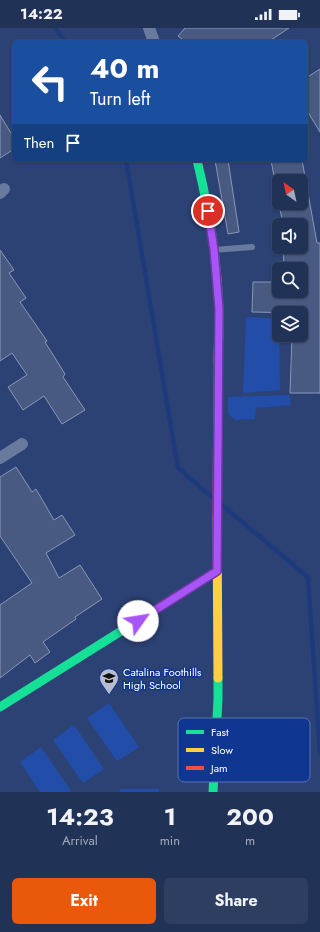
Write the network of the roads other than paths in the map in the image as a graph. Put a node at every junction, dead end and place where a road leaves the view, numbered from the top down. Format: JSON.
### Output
{"nodes":[{"id":1,"x":149,"y":28,"type":"edge"},
{"id":2,"x":153,"y":40,"type":"edge"},
{"id":3,"x":197,"y":162,"type":"edge"},
{"id":4,"x":252,"y":247,"type":"dead end"},
{"id":5,"x":214,"y":250,"type":"junction"},
{"id":6,"x":22,"y":444,"type":"dead end"},
{"id":7,"x":0,"y":458,"type":"edge"},
{"id":8,"x":217,"y":571,"type":"junction"},
{"id":9,"x":0,"y":708,"type":"edge"},
{"id":10,"x":217,"y":718,"type":"edge"},
{"id":11,"x":214,"y":782,"type":"edge"},
{"id":12,"x":213,"y":792,"type":"edge"}],
"edges":[{"from":1,"to":2,"type":"street"},
{"from":3,"to":5,"type":"street"},
{"from":4,"to":5,"type":"lane"},
{"from":5,"to":8,"type":"street"},
{"from":6,"to":7,"type":"street"},
{"from":8,"to":9,"type":"street"},
{"from":8,"to":10,"type":"street"},
{"from":11,"to":12,"type":"street"}]}
